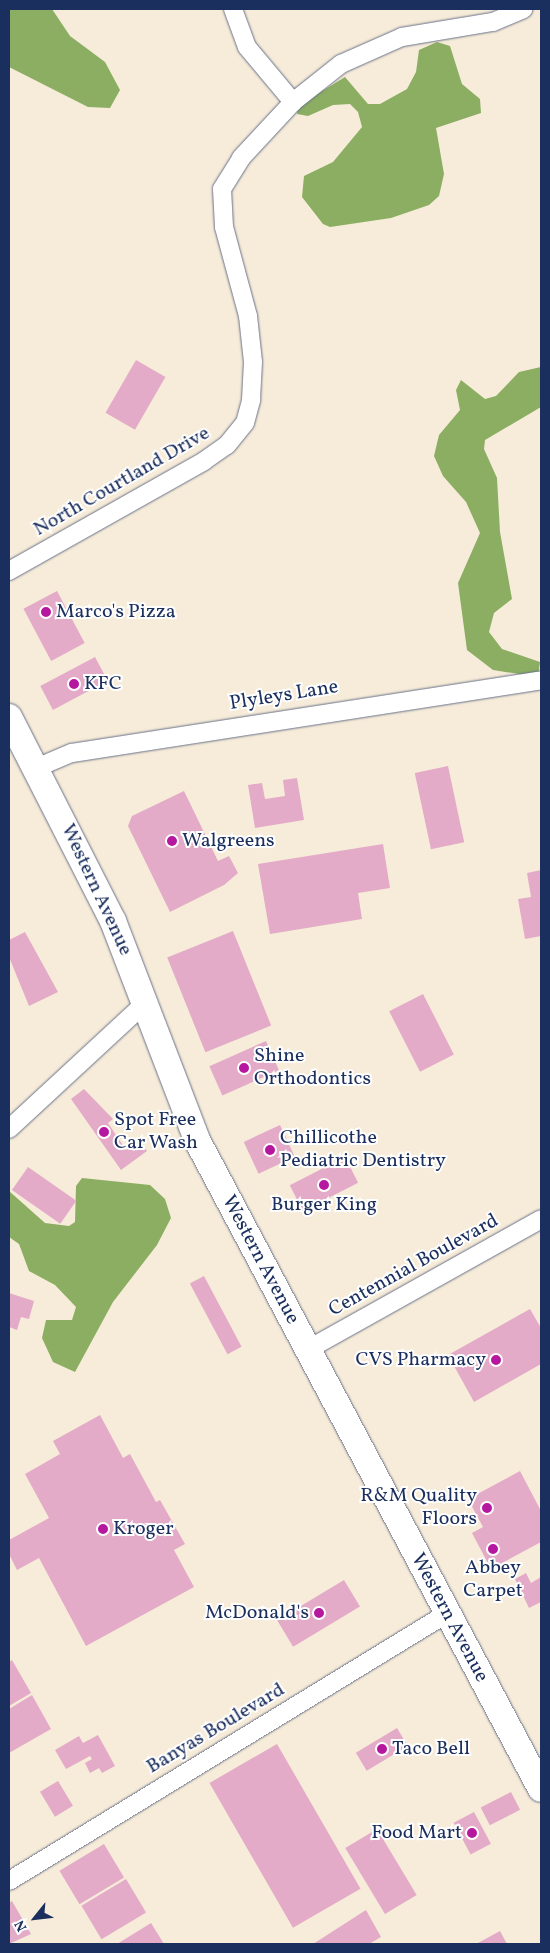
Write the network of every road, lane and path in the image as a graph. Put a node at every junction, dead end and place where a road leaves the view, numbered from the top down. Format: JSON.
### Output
{"nodes":[{"id":1,"x":233,"y":9,"type":"edge"},
{"id":2,"x":523,"y":9,"type":"edge"},
{"id":3,"x":293,"y":102,"type":"junction"},
{"id":4,"x":9,"y":571,"type":"edge"},
{"id":5,"x":541,"y":680,"type":"edge"},
{"id":6,"x":9,"y":717,"type":"edge"},
{"id":7,"x":36,"y":768,"type":"junction"},
{"id":8,"x":146,"y":1002,"type":"junction"},
{"id":9,"x":9,"y":1128,"type":"edge"},
{"id":10,"x":541,"y":1219,"type":"edge"},
{"id":11,"x":307,"y":1350,"type":"junction"},
{"id":12,"x":446,"y":1614,"type":"junction"},
{"id":13,"x":541,"y":1789,"type":"edge"},
{"id":14,"x":9,"y":1881,"type":"edge"}],
"edges":[{"from":1,"to":3,"type":"street"},
{"from":2,"to":3,"type":"street","name":"North Courtland Drive"},
{"from":3,"to":4,"type":"street","name":"North Courtland Drive"},
{"from":5,"to":7,"type":"street","name":"Plyleys Lane"},
{"from":6,"to":7,"type":"main road","name":"Western Avenue"},
{"from":7,"to":8,"type":"main road","name":"Western Avenue"},
{"from":8,"to":9,"type":"street"},
{"from":8,"to":11,"type":"main road","name":"Western Avenue"},
{"from":10,"to":11,"type":"street","name":"Centennial Boulevard"},
{"from":11,"to":12,"type":"main road","name":"Western Avenue"},
{"from":12,"to":13,"type":"main road","name":"Western Avenue"},
{"from":12,"to":14,"type":"street","name":"Banyas Boulevard"}]}
